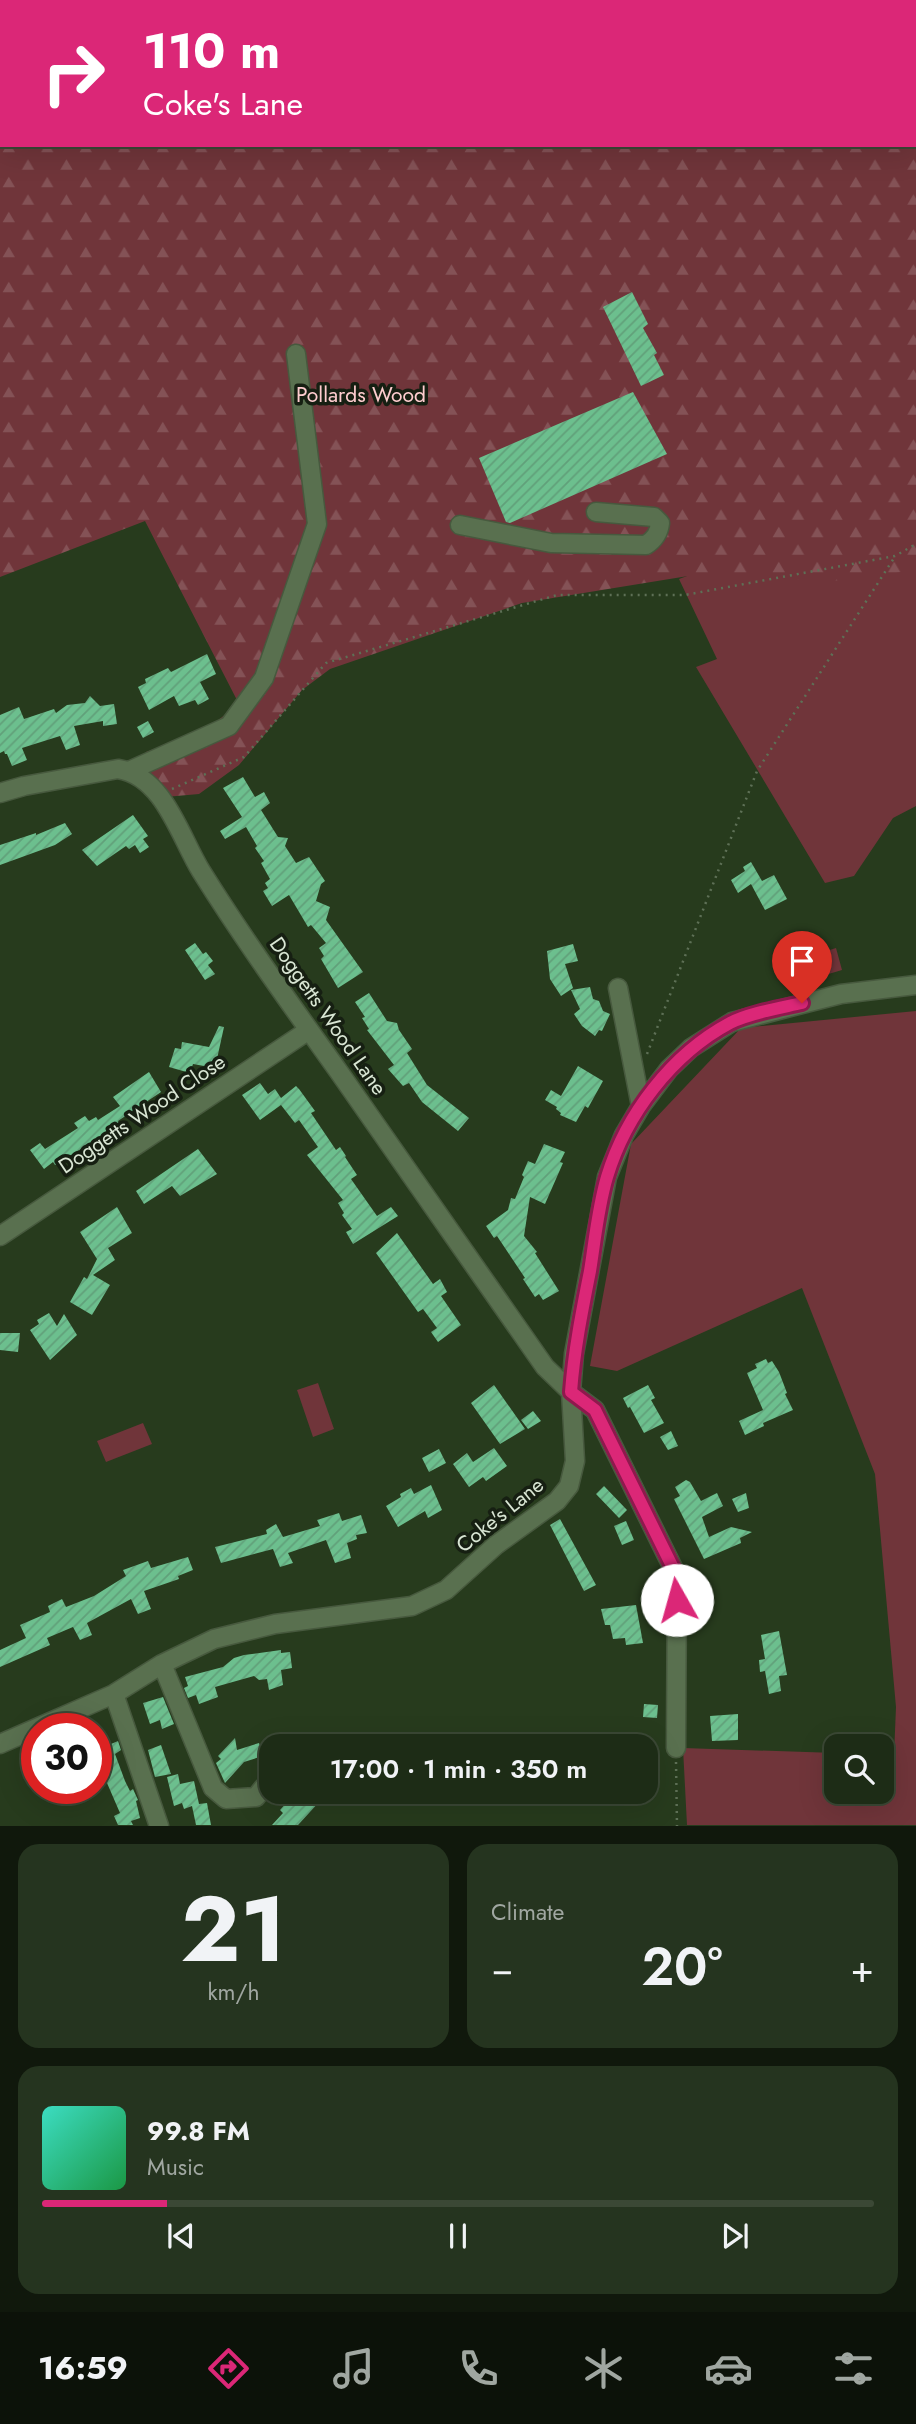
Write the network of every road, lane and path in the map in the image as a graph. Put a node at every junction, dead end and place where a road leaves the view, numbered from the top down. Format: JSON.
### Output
{"nodes":[{"id":1,"x":296,"y":354,"type":"dead end"},
{"id":2,"x":596,"y":512,"type":"dead end"},
{"id":3,"x":460,"y":525,"type":"dead end"},
{"id":4,"x":916,"y":544,"type":"edge"},
{"id":5,"x":895,"y":556,"type":"junction"},
{"id":6,"x":129,"y":771,"type":"junction"},
{"id":7,"x":0,"y":793,"type":"edge"},
{"id":8,"x":159,"y":795,"type":"junction"},
{"id":9,"x":916,"y":985,"type":"edge"},
{"id":10,"x":618,"y":988,"type":"dead end"},
{"id":11,"x":309,"y":1030,"type":"junction"},
{"id":12,"x":646,"y":1058,"type":"dead end"},
{"id":13,"x":641,"y":1106,"type":"junction"},
{"id":14,"x":0,"y":1236,"type":"edge"},
{"id":15,"x":571,"y":1392,"type":"junction"},
{"id":16,"x":162,"y":1664,"type":"junction"},
{"id":17,"x":114,"y":1694,"type":"junction"},
{"id":18,"x":0,"y":1744,"type":"edge"},
{"id":19,"x":676,"y":1748,"type":"joint"},
{"id":20,"x":259,"y":1793,"type":"edge"},
{"id":21,"x":159,"y":1825,"type":"edge"},
{"id":22,"x":677,"y":1825,"type":"edge"}],
"edges":[{"from":1,"to":6,"type":"street"},
{"from":2,"to":3,"type":"street"},
{"from":4,"to":5,"type":"path"},
{"from":5,"to":8,"type":"path"},
{"from":5,"to":12,"type":"path"},
{"from":6,"to":7,"type":"street"},
{"from":6,"to":8,"type":"street","name":"Doggetts Wood Lane"},
{"from":8,"to":11,"type":"street","name":"Doggetts Wood Lane"},
{"from":9,"to":13,"type":"street","name":"Coke's Lane"},
{"from":10,"to":13,"type":"street"},
{"from":11,"to":14,"type":"street","name":"Doggetts Wood Close"},
{"from":11,"to":15,"type":"street","name":"Doggetts Wood Lane"},
{"from":13,"to":15,"type":"street","name":"Coke's Lane"},
{"from":15,"to":16,"type":"street","name":"Coke's Lane"},
{"from":15,"to":19,"type":"street","name":"Doggetts Wood Lane"},
{"from":16,"to":17,"type":"street","name":"Coke's Lane"},
{"from":16,"to":20,"type":"street"},
{"from":17,"to":18,"type":"street","name":"Coke's Lane"},
{"from":17,"to":21,"type":"street"},
{"from":19,"to":22,"type":"path"}]}
